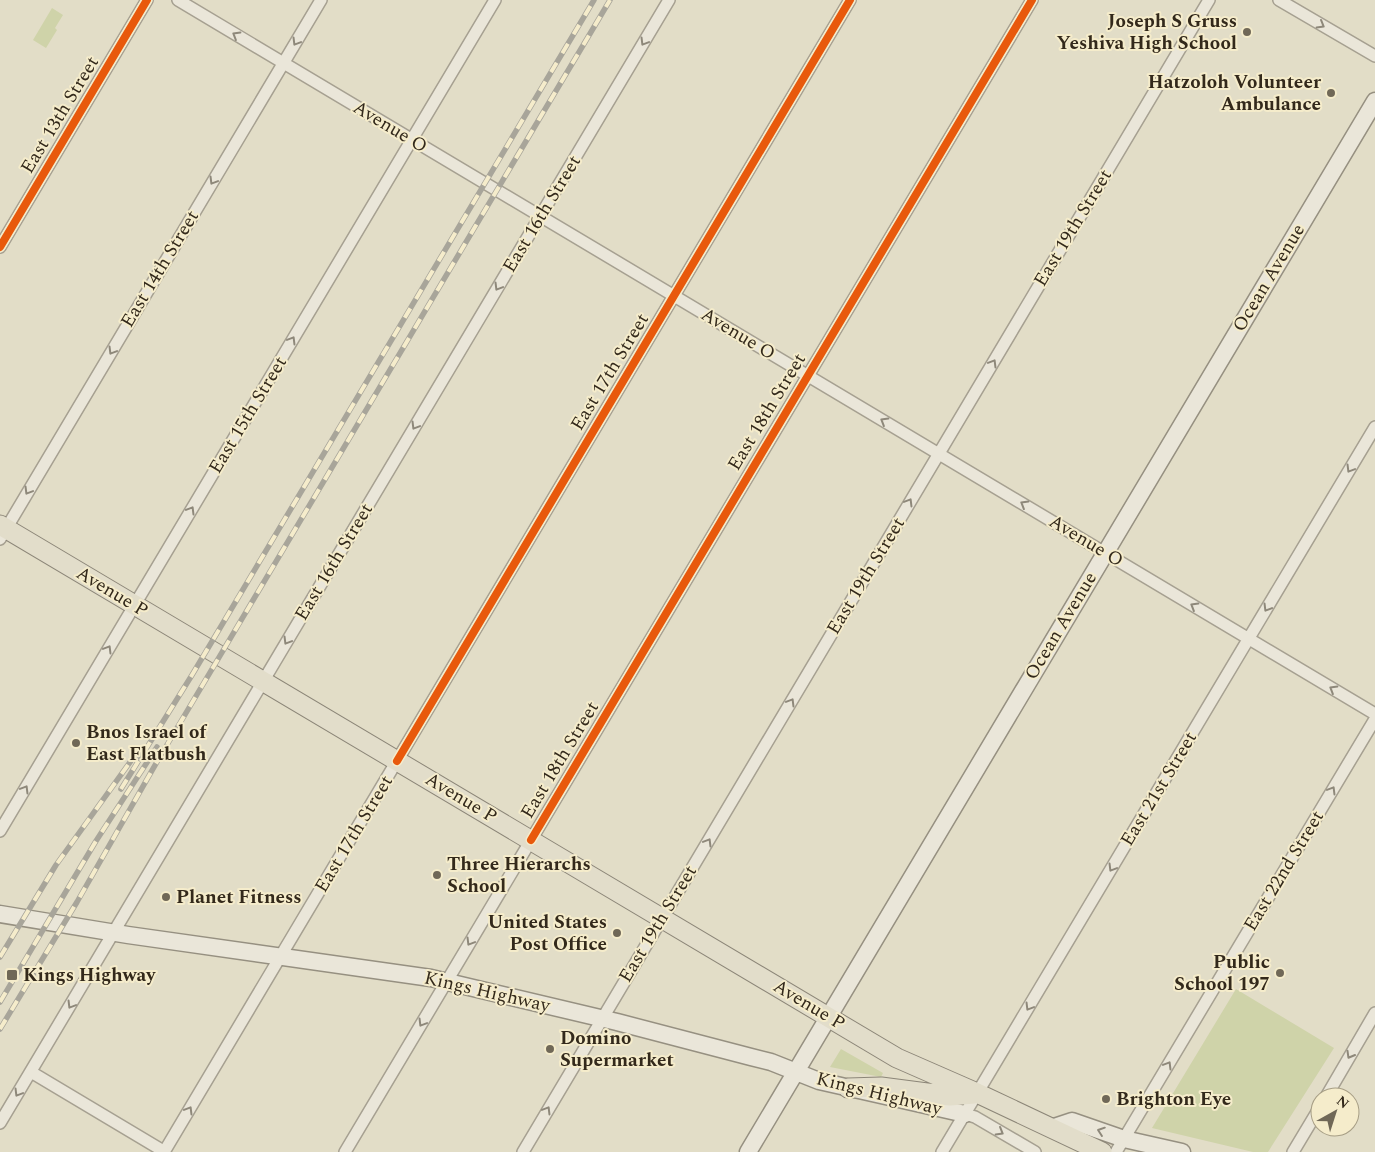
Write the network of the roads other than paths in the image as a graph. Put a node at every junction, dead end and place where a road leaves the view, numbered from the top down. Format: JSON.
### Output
{"nodes":[{"id":1,"x":147,"y":0,"type":"edge"},
{"id":2,"x":178,"y":0,"type":"edge"},
{"id":3,"x":321,"y":0,"type":"edge"},
{"id":4,"x":495,"y":0,"type":"edge"},
{"id":5,"x":669,"y":0,"type":"edge"},
{"id":6,"x":850,"y":0,"type":"edge"},
{"id":7,"x":1032,"y":0,"type":"edge"},
{"id":8,"x":1209,"y":0,"type":"edge"},
{"id":9,"x":1279,"y":0,"type":"edge"},
{"id":10,"x":1375,"y":56,"type":"edge"},
{"id":11,"x":283,"y":63,"type":"junction"},
{"id":12,"x":1375,"y":100,"type":"edge"},
{"id":13,"x":412,"y":140,"type":"junction"},
{"id":14,"x":540,"y":216,"type":"junction"},
{"id":15,"x":0,"y":247,"type":"edge"},
{"id":16,"x":674,"y":296,"type":"junction"},
{"id":17,"x":808,"y":376,"type":"junction"},
{"id":18,"x":1375,"y":427,"type":"edge"},
{"id":19,"x":938,"y":454,"type":"junction"},
{"id":20,"x":2,"y":531,"type":"edge"},
{"id":21,"x":1105,"y":553,"type":"junction"},
{"id":22,"x":135,"y":605,"type":"junction"},
{"id":23,"x":1249,"y":639,"type":"junction"},
{"id":24,"x":263,"y":681,"type":"junction"},
{"id":25,"x":1375,"y":714,"type":"edge"},
{"id":26,"x":1375,"y":719,"type":"edge"},
{"id":27,"x":397,"y":761,"type":"junction"},
{"id":28,"x":0,"y":831,"type":"edge"},
{"id":29,"x":531,"y":840,"type":"junction"},
{"id":30,"x":0,"y":914,"type":"edge"},
{"id":31,"x":662,"y":918,"type":"junction"},
{"id":32,"x":114,"y":933,"type":"junction"},
{"id":33,"x":280,"y":957,"type":"junction"},
{"id":34,"x":447,"y":981,"type":"junction"},
{"id":35,"x":1375,"y":1014,"type":"edge"},
{"id":36,"x":829,"y":1017,"type":"junction"},
{"id":37,"x":602,"y":1019,"type":"junction"},
{"id":38,"x":31,"y":1072,"type":"junction"},
{"id":39,"x":795,"y":1072,"type":"junction"},
{"id":40,"x":1332,"y":1087,"type":"edge"},
{"id":41,"x":848,"y":1088,"type":"junction"},
{"id":42,"x":977,"y":1094,"type":"junction"},
{"id":43,"x":964,"y":1114,"type":"junction"},
{"id":44,"x":0,"y":1124,"type":"edge"},
{"id":45,"x":1310,"y":1124,"type":"edge"},
{"id":46,"x":1051,"y":1128,"type":"junction"},
{"id":47,"x":1120,"y":1145,"type":"edge"},
{"id":48,"x":164,"y":1152,"type":"edge"},
{"id":49,"x":345,"y":1152,"type":"edge"},
{"id":50,"x":522,"y":1152,"type":"edge"},
{"id":51,"x":748,"y":1152,"type":"edge"},
{"id":52,"x":942,"y":1152,"type":"edge"},
{"id":53,"x":1035,"y":1152,"type":"edge"},
{"id":54,"x":1102,"y":1152,"type":"edge"},
{"id":55,"x":1182,"y":1152,"type":"edge"},
{"id":56,"x":1293,"y":1152,"type":"edge"}],
"edges":[{"from":1,"to":15,"type":"street","name":"East 13th Street"},
{"from":11,"to":2,"type":"street","name":"Avenue O","one_way":true},
{"from":3,"to":11,"type":"street","name":"East 14th Street","one_way":true},
{"from":4,"to":13,"type":"street","name":"East 15th Street"},
{"from":5,"to":14,"type":"street","name":"East 16th Street","one_way":true},
{"from":6,"to":16,"type":"street","name":"East 17th Street"},
{"from":7,"to":17,"type":"street","name":"East 18th Street"},
{"from":19,"to":8,"type":"street","name":"East 19th Street","one_way":true},
{"from":9,"to":10,"type":"street","one_way":true},
{"from":11,"to":13,"type":"street","name":"Avenue O"},
{"from":11,"to":20,"type":"street","name":"East 14th Street","one_way":true},
{"from":12,"to":21,"type":"main road","name":"Ocean Avenue"},
{"from":13,"to":14,"type":"street","name":"Avenue O"},
{"from":22,"to":13,"type":"street","name":"East 15th Street","one_way":true},
{"from":14,"to":16,"type":"street","name":"Avenue O"},
{"from":14,"to":24,"type":"street","name":"East 16th Street","one_way":true},
{"from":16,"to":17,"type":"street","name":"Avenue O"},
{"from":16,"to":27,"type":"street","name":"East 17th Street"},
{"from":19,"to":17,"type":"street","name":"Avenue O","one_way":true},
{"from":17,"to":29,"type":"street","name":"East 18th Street"},
{"from":18,"to":23,"type":"street","name":"East 21st Street","one_way":true},
{"from":21,"to":19,"type":"street","name":"Avenue O","one_way":true},
{"from":31,"to":19,"type":"street","name":"East 19th Street","one_way":true},
{"from":20,"to":22,"type":"main road","name":"Avenue P"},
{"from":23,"to":21,"type":"street","name":"Avenue O","one_way":true},
{"from":21,"to":36,"type":"main road","name":"Ocean Avenue"},
{"from":22,"to":24,"type":"main road","name":"Avenue P"},
{"from":28,"to":22,"type":"street","name":"East 15th Street","one_way":true},
{"from":25,"to":23,"type":"street","name":"Avenue O","one_way":true},
{"from":23,"to":42,"type":"street","name":"East 21st Street","one_way":true},
{"from":24,"to":27,"type":"main road","name":"Avenue P"},
{"from":24,"to":32,"type":"street","name":"East 16th Street"},
{"from":47,"to":26,"type":"street","name":"East 22nd Street","one_way":true},
{"from":27,"to":29,"type":"main road","name":"Avenue P"},
{"from":27,"to":33,"type":"street","name":"East 17th Street"},
{"from":29,"to":31,"type":"main road","name":"Avenue P"},
{"from":29,"to":34,"type":"street","name":"East 18th Street","one_way":true},
{"from":30,"to":32,"type":"main road","name":"Kings Highway"},
{"from":31,"to":36,"type":"main road","name":"Avenue P"},
{"from":31,"to":37,"type":"street","name":"East 19th Street"},
{"from":32,"to":33,"type":"main road","name":"Kings Highway"},
{"from":32,"to":38,"type":"street","name":"East 16th Street","one_way":true},
{"from":33,"to":34,"type":"main road","name":"Kings Highway"},
{"from":48,"to":33,"type":"street","name":"East 17th Street","one_way":true},
{"from":34,"to":37,"type":"main road","name":"Kings Highway"},
{"from":34,"to":49,"type":"street","name":"East 18th Street","one_way":true},
{"from":35,"to":40,"type":"street","one_way":true},
{"from":36,"to":39,"type":"main road","name":"Ocean Avenue"},
{"from":36,"to":42,"type":"main road","name":"Avenue P"},
{"from":37,"to":39,"type":"main road","name":"Kings Highway"},
{"from":50,"to":37,"type":"street","name":"East 19th Street","one_way":true},
{"from":38,"to":44,"type":"street","name":"East 16th Street","one_way":true},
{"from":38,"to":48,"type":"street"},
{"from":39,"to":41,"type":"main road","name":"Kings Highway"},
{"from":39,"to":51,"type":"main road","name":"Ocean Avenue"},
{"from":41,"to":42,"type":"main road"},
{"from":41,"to":43,"type":"main road","name":"Kings Highway"},
{"from":42,"to":43,"type":"street","name":"East 21st Street"},
{"from":42,"to":46,"type":"main road"},
{"from":43,"to":52,"type":"street","name":"East 21st Street"},
{"from":43,"to":53,"type":"street","one_way":true},
{"from":45,"to":56,"type":"street"},
{"from":47,"to":46,"type":"main road","one_way":true},
{"from":46,"to":54,"type":"main road"},
{"from":47,"to":55,"type":"main road"}]}
